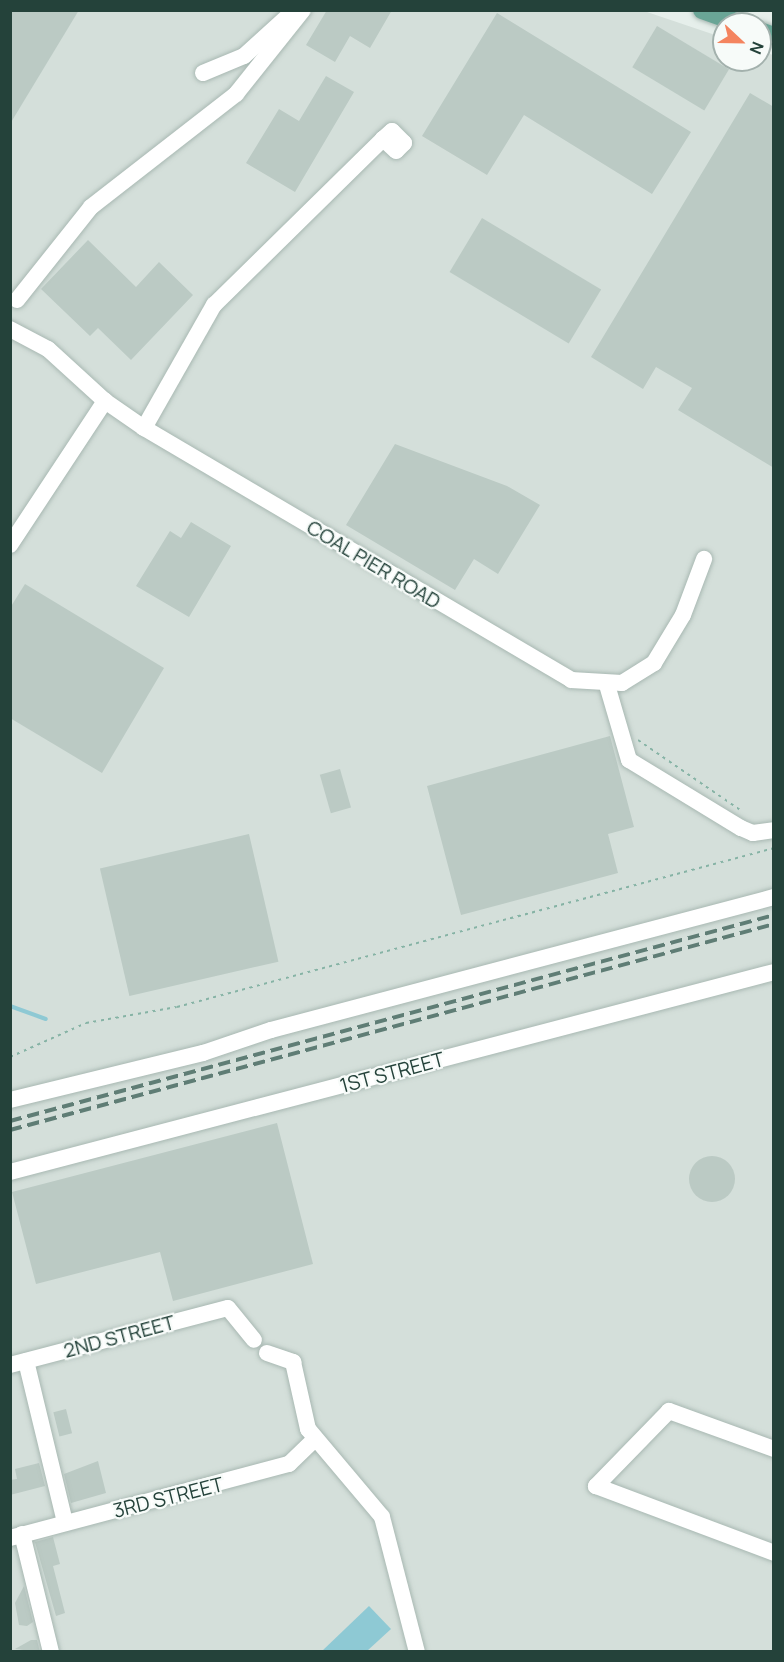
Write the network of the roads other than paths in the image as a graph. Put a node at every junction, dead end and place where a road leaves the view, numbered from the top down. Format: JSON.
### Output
{"nodes":[{"id":1,"x":294,"y":10,"type":"edge"},
{"id":2,"x":303,"y":10,"type":"edge"},
{"id":3,"x":203,"y":73,"type":"dead end"},
{"id":4,"x":383,"y":139,"type":"dead end"},
{"id":5,"x":17,"y":300,"type":"dead end"},
{"id":6,"x":10,"y":329,"type":"edge"},
{"id":7,"x":105,"y":401,"type":"junction"},
{"id":8,"x":144,"y":428,"type":"junction"},
{"id":9,"x":10,"y":545,"type":"edge"},
{"id":10,"x":704,"y":559,"type":"dead end"},
{"id":11,"x":607,"y":685,"type":"junction"},
{"id":12,"x":774,"y":830,"type":"edge"},
{"id":13,"x":774,"y":897,"type":"edge"},
{"id":14,"x":774,"y":972,"type":"edge"},
{"id":15,"x":10,"y":1100,"type":"edge"},
{"id":16,"x":10,"y":1172,"type":"edge"},
{"id":17,"x":254,"y":1340,"type":"dead end"},
{"id":18,"x":267,"y":1353,"type":"dead end"},
{"id":19,"x":15,"y":1359,"type":"edge"},
{"id":20,"x":315,"y":1439,"type":"junction"},
{"id":21,"x":774,"y":1449,"type":"edge"},
{"id":22,"x":65,"y":1522,"type":"junction"},
{"id":23,"x":16,"y":1536,"type":"edge"},
{"id":24,"x":774,"y":1553,"type":"edge"},
{"id":25,"x":51,"y":1652,"type":"edge"},
{"id":26,"x":417,"y":1652,"type":"edge"}],
"edges":[{"from":1,"to":3,"type":"street"},
{"from":2,"to":5,"type":"street"},
{"from":4,"to":8,"type":"street"},
{"from":6,"to":7,"type":"street","name":"COAL PIER ROAD"},
{"from":7,"to":8,"type":"street","name":"COAL PIER ROAD"},
{"from":7,"to":9,"type":"street"},
{"from":8,"to":11,"type":"street","name":"COAL PIER ROAD"},
{"from":10,"to":11,"type":"street","name":"COAL PIER ROAD"},
{"from":11,"to":12,"type":"street"},
{"from":13,"to":15,"type":"street"},
{"from":14,"to":16,"type":"street","name":"1ST STREET"},
{"from":17,"to":19,"type":"street","name":"2ND STREET"},
{"from":18,"to":20,"type":"street"},
{"from":19,"to":22,"type":"street"},
{"from":20,"to":22,"type":"street","name":"3RD STREET"},
{"from":20,"to":26,"type":"street"},
{"from":21,"to":24,"type":"street"},
{"from":22,"to":23,"type":"street","name":"3RD STREET"},
{"from":23,"to":25,"type":"street"}]}
